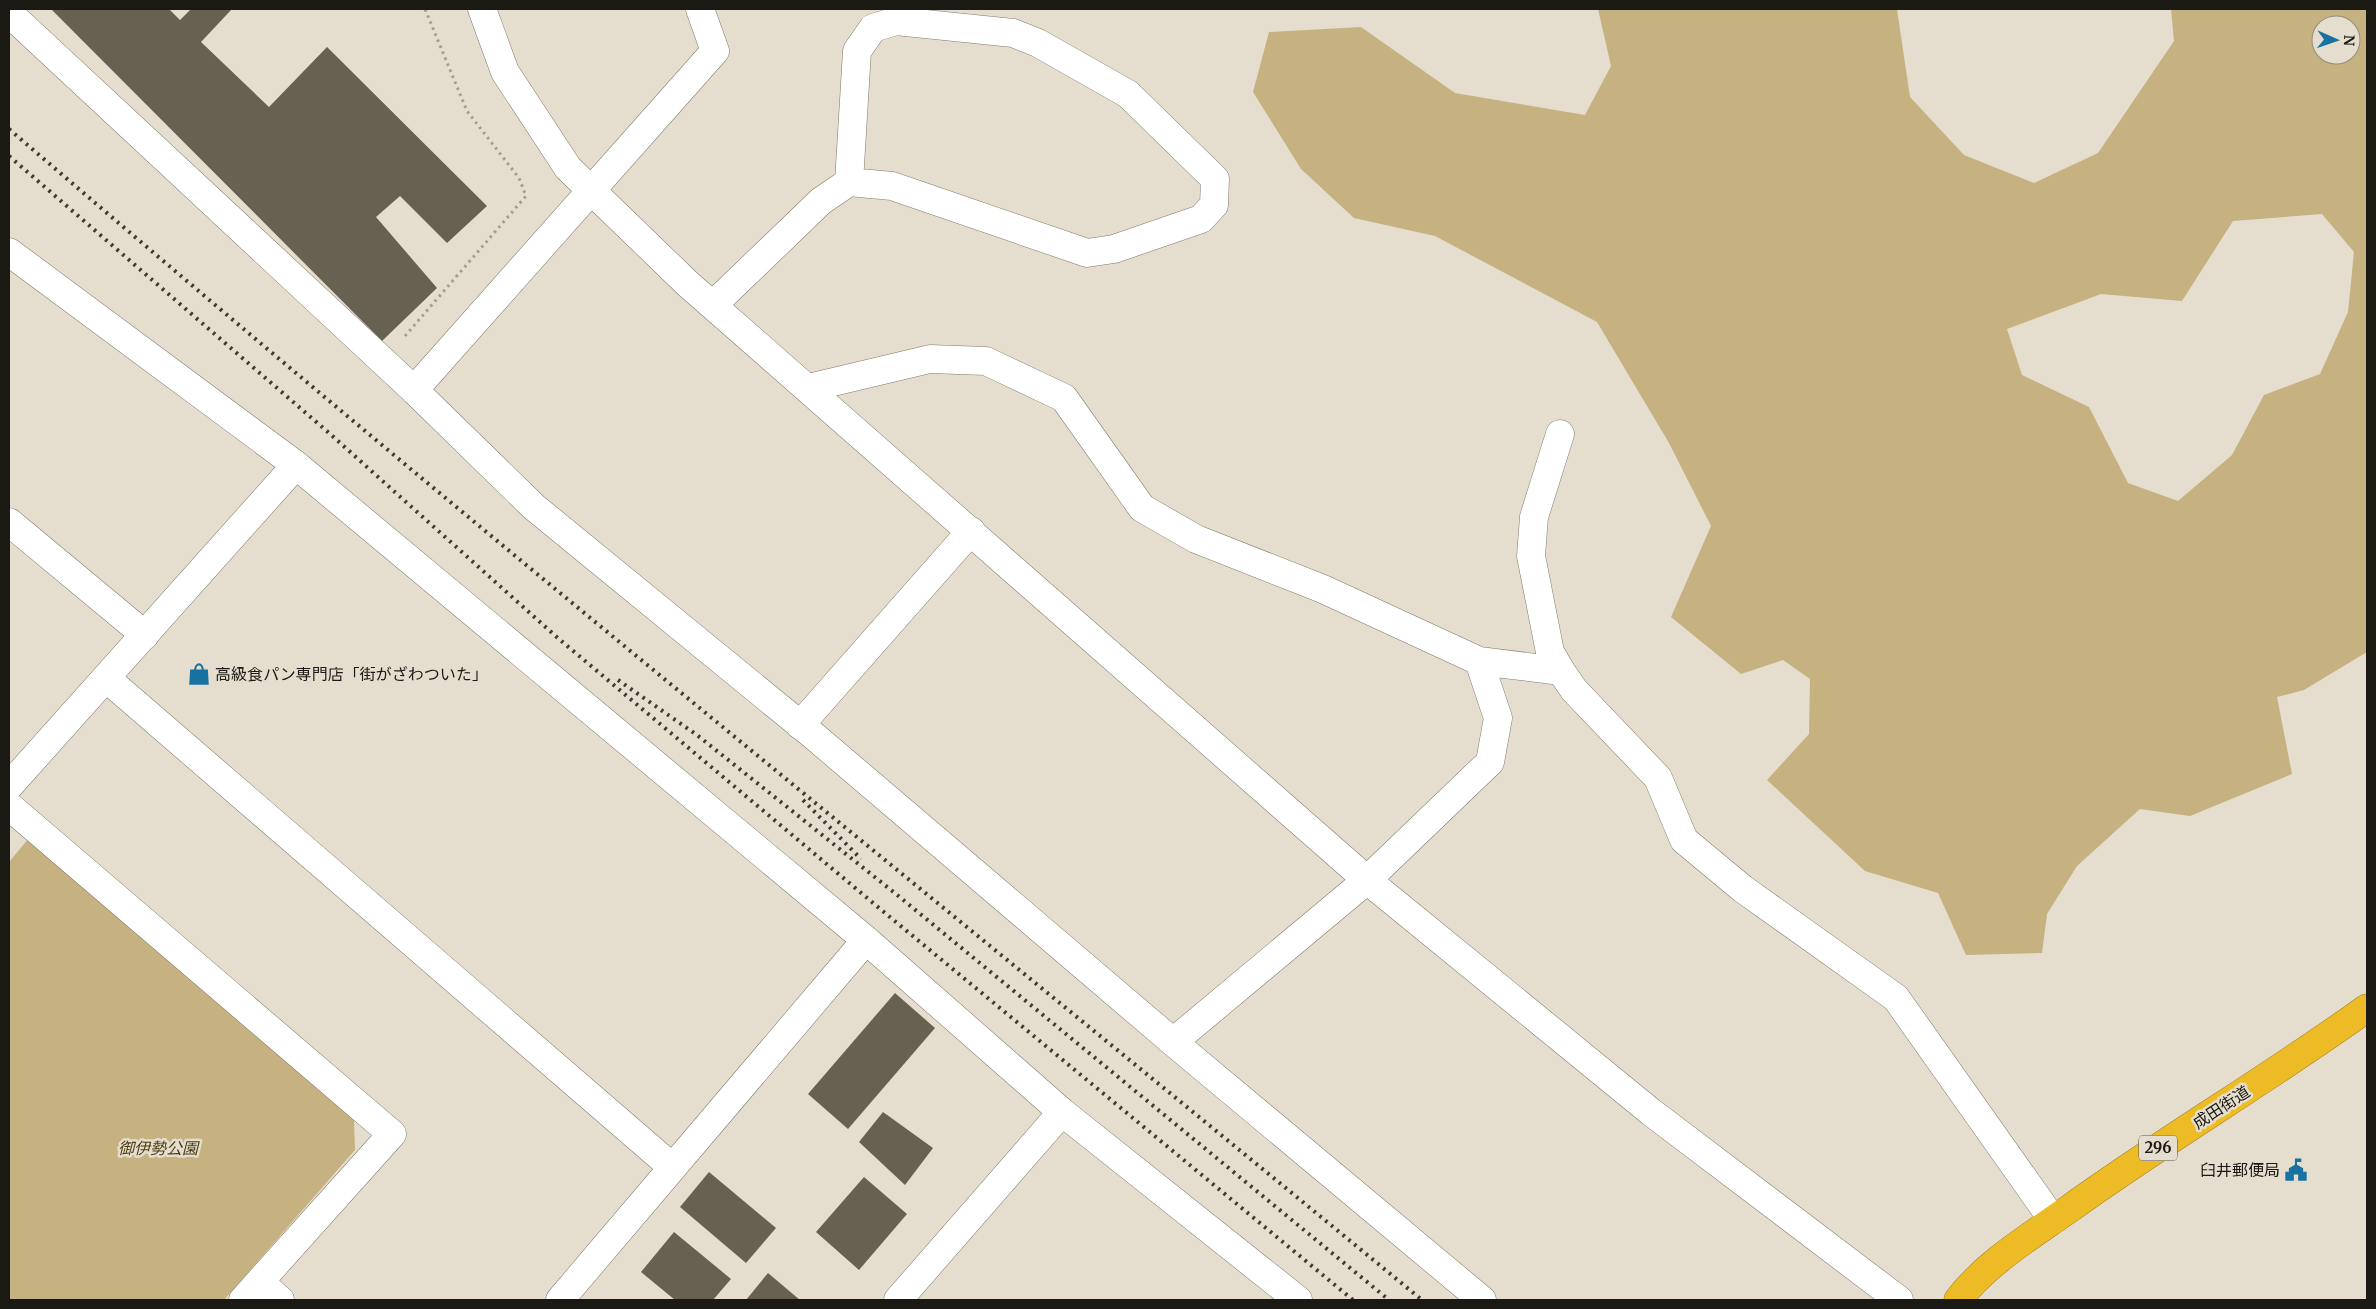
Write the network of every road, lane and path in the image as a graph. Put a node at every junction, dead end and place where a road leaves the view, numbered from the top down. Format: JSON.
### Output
{"nodes":[{"id":1,"x":425,"y":9,"type":"edge"},
{"id":2,"x":482,"y":9,"type":"edge"},
{"id":3,"x":700,"y":9,"type":"edge"},
{"id":4,"x":9,"y":13,"type":"edge"},
{"id":5,"x":849,"y":182,"type":"junction"},
{"id":6,"x":591,"y":190,"type":"junction"},
{"id":7,"x":9,"y":252,"type":"edge"},
{"id":8,"x":713,"y":305,"type":"junction"},
{"id":9,"x":401,"y":341,"type":"dead end"},
{"id":10,"x":808,"y":388,"type":"junction"},
{"id":11,"x":414,"y":390,"type":"junction"},
{"id":12,"x":1560,"y":434,"type":"dead end"},
{"id":13,"x":296,"y":465,"type":"junction"},
{"id":14,"x":9,"y":522,"type":"edge"},
{"id":15,"x":971,"y":531,"type":"junction"},
{"id":16,"x":145,"y":634,"type":"junction"},
{"id":17,"x":1479,"y":661,"type":"junction"},
{"id":18,"x":1561,"y":671,"type":"junction"},
{"id":19,"x":106,"y":678,"type":"junction"},
{"id":20,"x":800,"y":725,"type":"junction"},
{"id":21,"x":9,"y":786,"type":"edge"},
{"id":22,"x":9,"y":806,"type":"edge"},
{"id":23,"x":1366,"y":880,"type":"junction"},
{"id":24,"x":866,"y":940,"type":"junction"},
{"id":25,"x":2367,"y":1008,"type":"edge"},
{"id":26,"x":1173,"y":1042,"type":"junction"},
{"id":27,"x":1062,"y":1112,"type":"junction"},
{"id":28,"x":672,"y":1167,"type":"junction"},
{"id":29,"x":2053,"y":1220,"type":"junction"},
{"id":30,"x":251,"y":1291,"type":"edge"},
{"id":31,"x":280,"y":1300,"type":"edge"},
{"id":32,"x":560,"y":1300,"type":"edge"},
{"id":33,"x":898,"y":1300,"type":"edge"},
{"id":34,"x":1298,"y":1300,"type":"edge"},
{"id":35,"x":1482,"y":1300,"type":"edge"},
{"id":36,"x":1899,"y":1300,"type":"edge"},
{"id":37,"x":1958,"y":1300,"type":"edge"}],
"edges":[{"from":1,"to":9,"type":"path"},
{"from":2,"to":6,"type":"street"},
{"from":3,"to":6,"type":"street"},
{"from":4,"to":11,"type":"street"},
{"from":5,"to":5,"type":"street"},
{"from":5,"to":8,"type":"street"},
{"from":6,"to":8,"type":"street"},
{"from":6,"to":11,"type":"street"},
{"from":7,"to":13,"type":"street"},
{"from":8,"to":10,"type":"street"},
{"from":10,"to":15,"type":"street"},
{"from":10,"to":17,"type":"street"},
{"from":11,"to":20,"type":"street"},
{"from":12,"to":18,"type":"street"},
{"from":13,"to":16,"type":"street"},
{"from":13,"to":24,"type":"street"},
{"from":14,"to":16,"type":"street"},
{"from":15,"to":20,"type":"street"},
{"from":15,"to":23,"type":"street"},
{"from":16,"to":19,"type":"street"},
{"from":17,"to":18,"type":"street"},
{"from":17,"to":23,"type":"street"},
{"from":18,"to":29,"type":"street"},
{"from":19,"to":21,"type":"street"},
{"from":19,"to":28,"type":"street"},
{"from":20,"to":26,"type":"street"},
{"from":22,"to":30,"type":"street"},
{"from":23,"to":26,"type":"street"},
{"from":23,"to":36,"type":"street"},
{"from":24,"to":27,"type":"street"},
{"from":24,"to":28,"type":"street"},
{"from":25,"to":29,"type":"highway","name":"成田街道","number":"296"},
{"from":26,"to":35,"type":"street"},
{"from":27,"to":33,"type":"street"},
{"from":27,"to":34,"type":"street"},
{"from":28,"to":32,"type":"street"},
{"from":29,"to":37,"type":"highway","name":"成田街道","number":"296"},
{"from":30,"to":31,"type":"street"}]}
